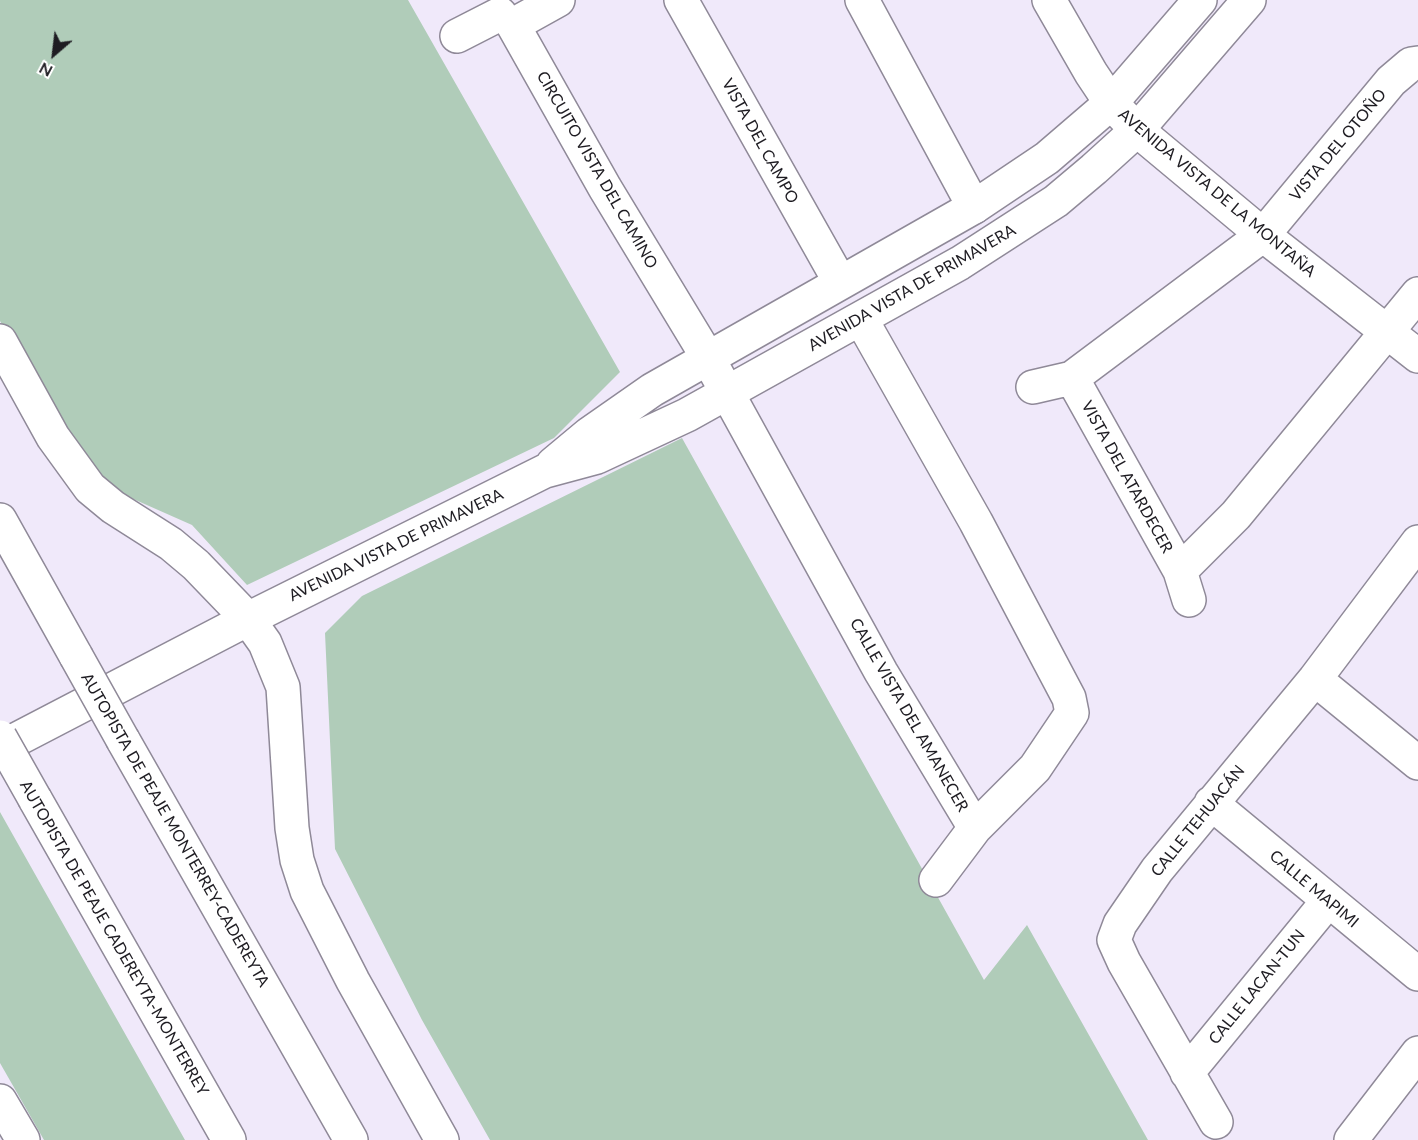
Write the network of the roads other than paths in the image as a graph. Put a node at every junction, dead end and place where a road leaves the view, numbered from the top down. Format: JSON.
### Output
{"nodes":[{"id":1,"x":558,"y":0,"type":"edge"},
{"id":2,"x":681,"y":0,"type":"edge"},
{"id":3,"x":862,"y":0,"type":"edge"},
{"id":4,"x":1049,"y":0,"type":"edge"},
{"id":5,"x":1200,"y":0,"type":"edge"},
{"id":6,"x":1249,"y":0,"type":"edge"},
{"id":7,"x":500,"y":13,"type":"edge"},
{"id":8,"x":457,"y":36,"type":"dead end"},
{"id":9,"x":1418,"y":63,"type":"edge"},
{"id":10,"x":1111,"y":103,"type":"junction"},
{"id":11,"x":1137,"y":130,"type":"junction"},
{"id":12,"x":974,"y":207,"type":"junction"},
{"id":13,"x":1263,"y":235,"type":"junction"},
{"id":14,"x":840,"y":282,"type":"junction"},
{"id":15,"x":1418,"y":294,"type":"edge"},
{"id":16,"x":861,"y":319,"type":"junction"},
{"id":17,"x":1387,"y":332,"type":"junction"},
{"id":18,"x":0,"y":341,"type":"edge"},
{"id":19,"x":1418,"y":356,"type":"edge"},
{"id":20,"x":708,"y":358,"type":"junction"},
{"id":21,"x":1072,"y":378,"type":"junction"},
{"id":22,"x":1033,"y":387,"type":"dead end"},
{"id":23,"x":727,"y":393,"type":"junction"},
{"id":24,"x":545,"y":471,"type":"junction"},
{"id":25,"x":0,"y":520,"type":"edge"},
{"id":26,"x":1414,"y":554,"type":"edge"},
{"id":27,"x":248,"y":619,"type":"junction"},
{"id":28,"x":1315,"y":679,"type":"junction"},
{"id":29,"x":0,"y":737,"type":"edge"},
{"id":30,"x":0,"y":748,"type":"edge"},
{"id":31,"x":1418,"y":763,"type":"edge"},
{"id":32,"x":1211,"y":803,"type":"junction"},
{"id":33,"x":975,"y":828,"type":"junction"},
{"id":34,"x":936,"y":880,"type":"dead end"},
{"id":35,"x":1328,"y":901,"type":"junction"},
{"id":36,"x":1418,"y":974,"type":"edge"},
{"id":37,"x":1418,"y":1053,"type":"edge"},
{"id":38,"x":1187,"y":1073,"type":"junction"},
{"id":39,"x":0,"y":1101,"type":"edge"},
{"id":40,"x":1216,"y":1122,"type":"dead end"},
{"id":41,"x":1364,"y":1135,"type":"edge"},
{"id":42,"x":23,"y":1140,"type":"edge"},
{"id":43,"x":229,"y":1140,"type":"edge"},
{"id":44,"x":351,"y":1140,"type":"edge"},
{"id":45,"x":442,"y":1140,"type":"edge"}],
"edges":[{"from":1,"to":7,"type":"main road"},
{"from":2,"to":14,"type":"main road","name":"VISTA DEL CAMPO"},
{"from":3,"to":12,"type":"main road"},
{"from":4,"to":10,"type":"main road","name":"AVENIDA VISTA DE LA MONTAÑA"},
{"from":5,"to":10,"type":"main road","name":"AVENIDA VISTA DE PRIMAVERA"},
{"from":6,"to":11,"type":"main road","name":"AVENIDA VISTA DE PRIMAVERA"},
{"from":7,"to":8,"type":"main road"},
{"from":7,"to":20,"type":"main road","name":"CIRCUITO VISTA DEL CAMINO"},
{"from":9,"to":13,"type":"main road","name":"VISTA DEL OTOÑO"},
{"from":10,"to":11,"type":"main road","name":"AVENIDA VISTA DE LA MONTAÑA"},
{"from":10,"to":12,"type":"main road","name":"AVENIDA VISTA DE PRIMAVERA"},
{"from":11,"to":13,"type":"main road","name":"AVENIDA VISTA DE LA MONTAÑA"},
{"from":11,"to":16,"type":"main road","name":"AVENIDA VISTA DE PRIMAVERA"},
{"from":12,"to":14,"type":"main road","name":"AVENIDA VISTA DE PRIMAVERA"},
{"from":13,"to":17,"type":"main road","name":"AVENIDA VISTA DE LA MONTAÑA"},
{"from":13,"to":21,"type":"main road"},
{"from":14,"to":20,"type":"main road","name":"AVENIDA VISTA DE PRIMAVERA"},
{"from":15,"to":17,"type":"main road"},
{"from":16,"to":23,"type":"main road","name":"AVENIDA VISTA DE PRIMAVERA"},
{"from":16,"to":33,"type":"main road","name":"CALLE VISTA DEL AMANECER"},
{"from":17,"to":19,"type":"main road","name":"AVENIDA VISTA DE LA MONTAÑA"},
{"from":17,"to":21,"type":"main road","name":"VISTA DEL ATARDECER"},
{"from":18,"to":27,"type":"main road"},
{"from":20,"to":23,"type":"main road","name":"CIRCUITO VISTA DEL CAMINO"},
{"from":20,"to":24,"type":"main road","name":"AVENIDA VISTA DE PRIMAVERA"},
{"from":21,"to":22,"type":"main road"},
{"from":23,"to":24,"type":"main road","name":"AVENIDA VISTA DE PRIMAVERA"},
{"from":23,"to":33,"type":"main road","name":"CALLE VISTA DEL AMANECER"},
{"from":24,"to":27,"type":"main road","name":"AVENIDA VISTA DE PRIMAVERA"},
{"from":25,"to":44,"type":"main road","name":"AUTOPISTA DE PEAJE MONTERREY-CADEREYTA","bridge":true},
{"from":26,"to":28,"type":"main road","name":"CALLE TEHUACÁN"},
{"from":27,"to":30,"type":"main road","name":"AVENIDA VISTA DE PRIMAVERA"},
{"from":27,"to":45,"type":"main road"},
{"from":28,"to":31,"type":"main road"},
{"from":28,"to":32,"type":"main road","name":"CALLE TEHUACÁN"},
{"from":29,"to":43,"type":"main road","name":"AUTOPISTA DE PEAJE CADEREYTA-MONTERREY","bridge":true},
{"from":32,"to":35,"type":"main road","name":"CALLE MAPIMI"},
{"from":32,"to":38,"type":"main road","name":"CALLE TEHUACÁN"},
{"from":33,"to":34,"type":"main road"},
{"from":35,"to":36,"type":"main road","name":"CALLE MAPIMI"},
{"from":35,"to":38,"type":"main road","name":"CALLE LACAN-TUN"},
{"from":37,"to":41,"type":"main road"},
{"from":38,"to":40,"type":"main road","name":"CALLE TEHUACÁN"},
{"from":39,"to":42,"type":"main road"}]}
